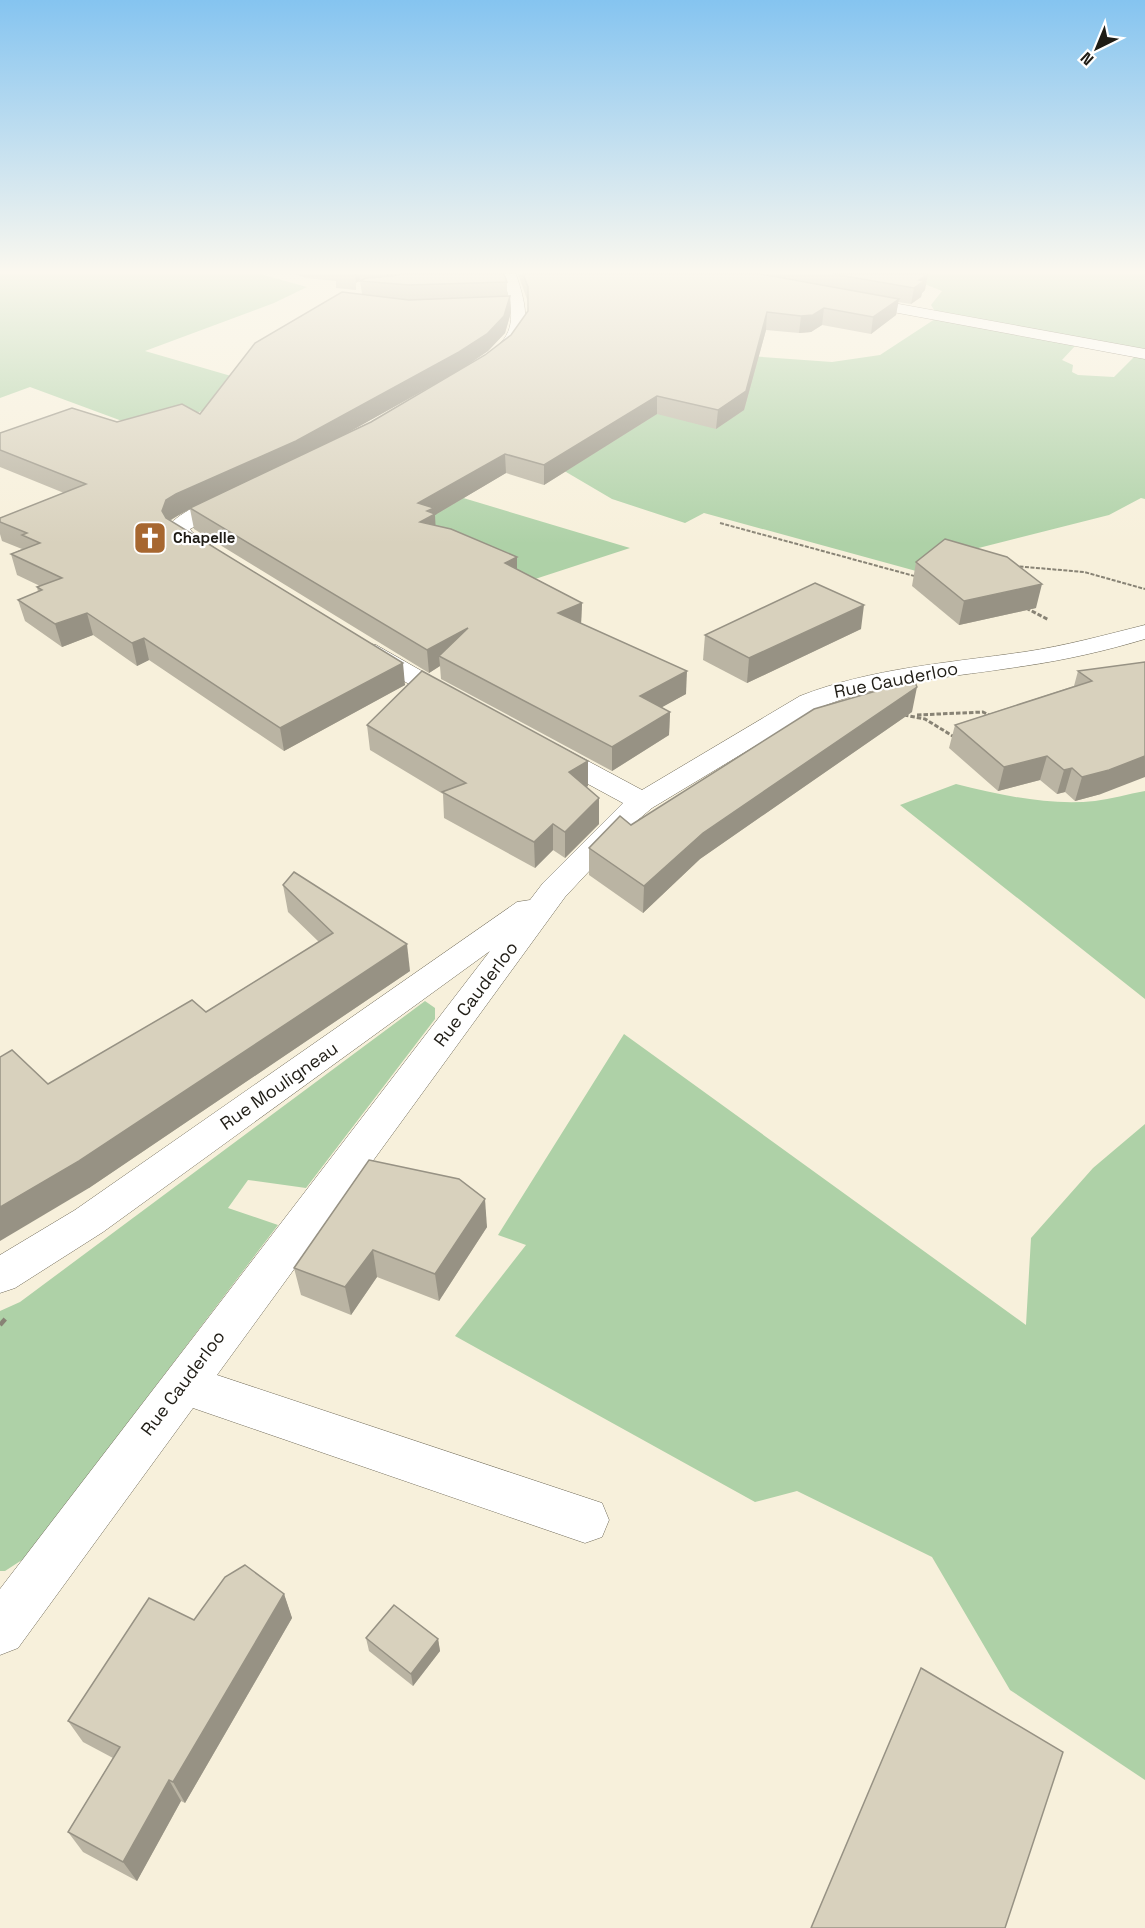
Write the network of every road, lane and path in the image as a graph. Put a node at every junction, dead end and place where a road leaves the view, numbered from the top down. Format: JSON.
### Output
{"nodes":[{"id":1,"x":485,"y":364,"type":"edge"},
{"id":2,"x":477,"y":370,"type":"edge"},
{"id":3,"x":251,"y":492,"type":"edge"},
{"id":4,"x":720,"y":523,"type":"dead end"},
{"id":5,"x":227,"y":563,"type":"edge"},
{"id":6,"x":1004,"y":566,"type":"edge"},
{"id":7,"x":921,"y":578,"type":"edge"},
{"id":8,"x":1145,"y":589,"type":"edge"},
{"id":9,"x":1018,"y":605,"type":"edge"},
{"id":10,"x":1145,"y":632,"type":"edge"},
{"id":11,"x":348,"y":638,"type":"edge"},
{"id":12,"x":1086,"y":646,"type":"junction"},
{"id":13,"x":480,"y":714,"type":"edge"},
{"id":14,"x":901,"y":715,"type":"edge"},
{"id":15,"x":917,"y":715,"type":"junction"},
{"id":16,"x":1000,"y":720,"type":"edge"},
{"id":17,"x":531,"y":741,"type":"edge"},
{"id":18,"x":960,"y":741,"type":"edge"},
{"id":19,"x":642,"y":802,"type":"junction"},
{"id":20,"x":554,"y":890,"type":"junction"},
{"id":21,"x":0,"y":1276,"type":"edge"},
{"id":22,"x":182,"y":1384,"type":"junction"},
{"id":23,"x":585,"y":1520,"type":"dead end"},
{"id":24,"x":0,"y":1630,"type":"edge"}],
"edges":[{"from":1,"to":2,"type":"street"},
{"from":3,"to":5,"type":"street"},
{"from":4,"to":7,"type":"path"},
{"from":6,"to":8,"type":"path"},
{"from":9,"to":12,"type":"path"},
{"from":10,"to":12,"type":"street","name":"Rue Cauderloo"},
{"from":11,"to":13,"type":"street"},
{"from":12,"to":19,"type":"street","name":"Rue Cauderloo"},
{"from":14,"to":15,"type":"path"},
{"from":15,"to":16,"type":"path"},
{"from":15,"to":18,"type":"path"},
{"from":17,"to":19,"type":"street"},
{"from":19,"to":20,"type":"street","name":"Rue Cauderloo"},
{"from":20,"to":21,"type":"street","name":"Rue Mouligneau"},
{"from":20,"to":22,"type":"street","name":"Rue Cauderloo"},
{"from":22,"to":23,"type":"street"},
{"from":22,"to":24,"type":"street","name":"Rue Cauderloo"}]}
